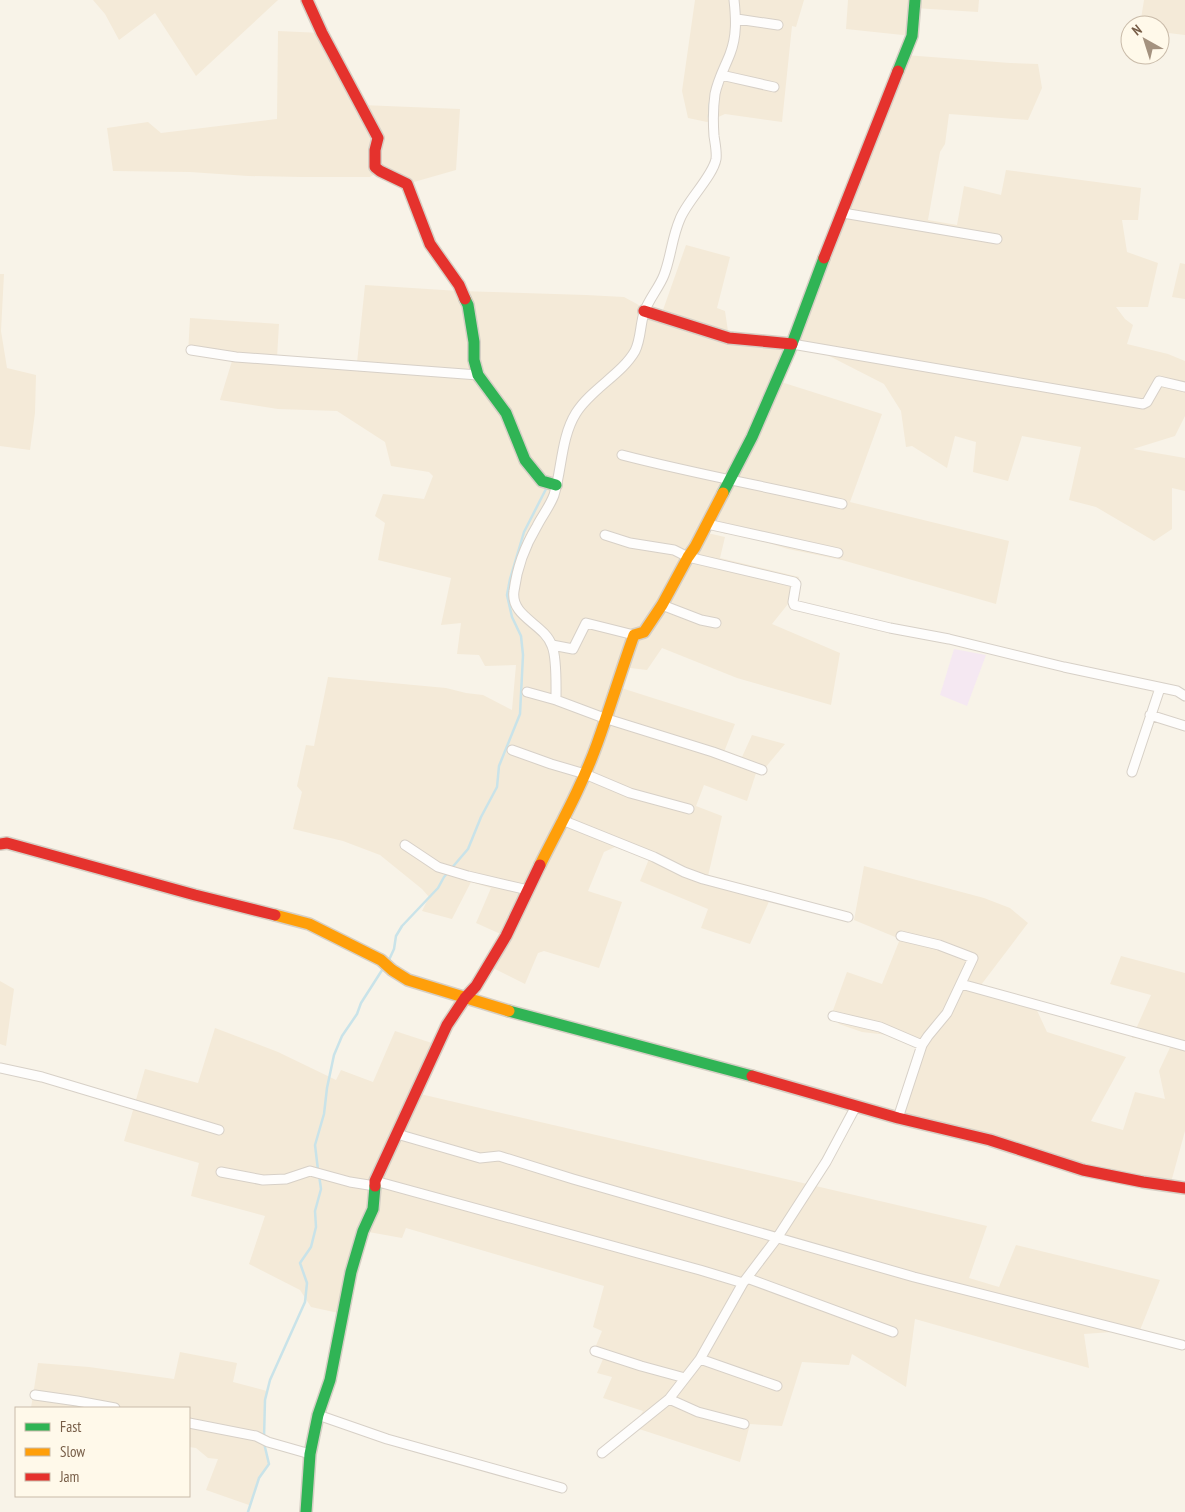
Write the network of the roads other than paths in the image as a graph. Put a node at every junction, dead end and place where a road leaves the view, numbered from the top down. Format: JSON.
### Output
{"nodes":[{"id":1,"x":307,"y":0,"type":"edge"},
{"id":2,"x":734,"y":0,"type":"edge"},
{"id":3,"x":915,"y":0,"type":"edge"},
{"id":4,"x":736,"y":19,"type":"junction"},
{"id":5,"x":778,"y":25,"type":"dead end"},
{"id":6,"x":721,"y":75,"type":"junction"},
{"id":7,"x":774,"y":87,"type":"dead end"},
{"id":8,"x":843,"y":213,"type":"junction"},
{"id":9,"x":997,"y":239,"type":"dead end"},
{"id":10,"x":644,"y":311,"type":"junction"},
{"id":11,"x":792,"y":344,"type":"junction"},
{"id":12,"x":191,"y":350,"type":"dead end"},
{"id":13,"x":478,"y":375,"type":"junction"},
{"id":14,"x":1185,"y":387,"type":"edge"},
{"id":15,"x":622,"y":455,"type":"dead end"},
{"id":16,"x":729,"y":480,"type":"junction"},
{"id":17,"x":556,"y":486,"type":"junction"},
{"id":18,"x":842,"y":504,"type":"dead end"},
{"id":19,"x":707,"y":524,"type":"junction"},
{"id":20,"x":605,"y":535,"type":"dead end"},
{"id":21,"x":838,"y":553,"type":"dead end"},
{"id":22,"x":688,"y":557,"type":"junction"},
{"id":23,"x":662,"y":605,"type":"junction"},
{"id":24,"x":716,"y":623,"type":"dead end"},
{"id":25,"x":634,"y":635,"type":"junction"},
{"id":26,"x":552,"y":645,"type":"junction"},
{"id":27,"x":1160,"y":688,"type":"junction"},
{"id":28,"x":527,"y":692,"type":"dead end"},
{"id":29,"x":1185,"y":696,"type":"edge"},
{"id":30,"x":556,"y":700,"type":"junction"},
{"id":31,"x":1150,"y":715,"type":"junction"},
{"id":32,"x":604,"y":718,"type":"junction"},
{"id":33,"x":1185,"y":726,"type":"edge"},
{"id":34,"x":512,"y":750,"type":"dead end"},
{"id":35,"x":762,"y":770,"type":"dead end"},
{"id":36,"x":1132,"y":772,"type":"dead end"},
{"id":37,"x":585,"y":774,"type":"junction"},
{"id":38,"x":689,"y":809,"type":"dead end"},
{"id":39,"x":562,"y":820,"type":"junction"},
{"id":40,"x":0,"y":844,"type":"edge"},
{"id":41,"x":405,"y":845,"type":"dead end"},
{"id":42,"x":528,"y":890,"type":"junction"},
{"id":43,"x":848,"y":917,"type":"dead end"},
{"id":44,"x":901,"y":936,"type":"dead end"},
{"id":45,"x":961,"y":984,"type":"junction"},
{"id":46,"x":465,"y":998,"type":"junction"},
{"id":47,"x":833,"y":1016,"type":"dead end"},
{"id":48,"x":922,"y":1045,"type":"junction"},
{"id":49,"x":1185,"y":1046,"type":"edge"},
{"id":50,"x":0,"y":1068,"type":"edge"},
{"id":51,"x":856,"y":1106,"type":"junction"},
{"id":52,"x":898,"y":1118,"type":"junction"},
{"id":53,"x":219,"y":1130,"type":"dead end"},
{"id":54,"x":398,"y":1134,"type":"junction"},
{"id":55,"x":221,"y":1172,"type":"dead end"},
{"id":56,"x":375,"y":1183,"type":"junction"},
{"id":57,"x":1185,"y":1188,"type":"edge"},
{"id":58,"x":777,"y":1238,"type":"junction"},
{"id":59,"x":745,"y":1280,"type":"junction"},
{"id":60,"x":893,"y":1332,"type":"dead end"},
{"id":61,"x":1182,"y":1346,"type":"dead end"},
{"id":62,"x":595,"y":1351,"type":"dead end"},
{"id":63,"x":700,"y":1359,"type":"junction"},
{"id":64,"x":685,"y":1378,"type":"junction"},
{"id":65,"x":777,"y":1386,"type":"dead end"},
{"id":66,"x":35,"y":1395,"type":"dead end"},
{"id":67,"x":668,"y":1399,"type":"junction"},
{"id":68,"x":109,"y":1407,"type":"edge"},
{"id":69,"x":318,"y":1416,"type":"junction"},
{"id":70,"x":190,"y":1423,"type":"edge"},
{"id":71,"x":744,"y":1424,"type":"dead end"},
{"id":72,"x":602,"y":1453,"type":"dead end"},
{"id":73,"x":310,"y":1454,"type":"junction"},
{"id":74,"x":562,"y":1488,"type":"dead end"},
{"id":75,"x":306,"y":1512,"type":"edge"}],
"edges":[{"from":1,"to":13,"type":"street"},
{"from":2,"to":4,"type":"street"},
{"from":3,"to":8,"type":"street"},
{"from":4,"to":5,"type":"street"},
{"from":4,"to":6,"type":"street"},
{"from":6,"to":7,"type":"street"},
{"from":6,"to":10,"type":"street"},
{"from":8,"to":9,"type":"street"},
{"from":8,"to":11,"type":"street"},
{"from":10,"to":11,"type":"street"},
{"from":10,"to":17,"type":"street"},
{"from":11,"to":14,"type":"street"},
{"from":11,"to":16,"type":"street"},
{"from":12,"to":13,"type":"street"},
{"from":13,"to":17,"type":"street"},
{"from":15,"to":16,"type":"street"},
{"from":16,"to":18,"type":"street"},
{"from":16,"to":19,"type":"street"},
{"from":17,"to":26,"type":"street"},
{"from":19,"to":21,"type":"street"},
{"from":19,"to":22,"type":"street"},
{"from":20,"to":22,"type":"street"},
{"from":22,"to":23,"type":"street"},
{"from":22,"to":27,"type":"street"},
{"from":23,"to":24,"type":"street"},
{"from":23,"to":25,"type":"street"},
{"from":25,"to":26,"type":"street"},
{"from":25,"to":32,"type":"street"},
{"from":26,"to":30,"type":"street"},
{"from":27,"to":29,"type":"street"},
{"from":27,"to":31,"type":"street"},
{"from":28,"to":30,"type":"street"},
{"from":30,"to":32,"type":"street"},
{"from":31,"to":33,"type":"street"},
{"from":31,"to":36,"type":"street"},
{"from":32,"to":35,"type":"street"},
{"from":32,"to":37,"type":"street"},
{"from":34,"to":37,"type":"street"},
{"from":37,"to":38,"type":"street"},
{"from":37,"to":39,"type":"street"},
{"from":39,"to":42,"type":"street"},
{"from":39,"to":43,"type":"street"},
{"from":40,"to":46,"type":"street"},
{"from":41,"to":42,"type":"street"},
{"from":42,"to":46,"type":"street"},
{"from":44,"to":45,"type":"street"},
{"from":45,"to":48,"type":"street"},
{"from":45,"to":49,"type":"street"},
{"from":46,"to":51,"type":"street"},
{"from":46,"to":54,"type":"street"},
{"from":47,"to":48,"type":"street"},
{"from":48,"to":52,"type":"street"},
{"from":50,"to":53,"type":"street"},
{"from":51,"to":52,"type":"street"},
{"from":51,"to":58,"type":"street"},
{"from":52,"to":57,"type":"street"},
{"from":54,"to":56,"type":"street"},
{"from":54,"to":58,"type":"street"},
{"from":55,"to":56,"type":"street"},
{"from":56,"to":59,"type":"street"},
{"from":56,"to":69,"type":"street"},
{"from":58,"to":59,"type":"street"},
{"from":58,"to":61,"type":"street"},
{"from":59,"to":60,"type":"street"},
{"from":59,"to":63,"type":"street"},
{"from":62,"to":64,"type":"street"},
{"from":63,"to":64,"type":"street"},
{"from":63,"to":65,"type":"street"},
{"from":64,"to":67,"type":"street"},
{"from":66,"to":68,"type":"street"},
{"from":67,"to":71,"type":"street"},
{"from":67,"to":72,"type":"street"},
{"from":69,"to":73,"type":"street"},
{"from":69,"to":74,"type":"street"},
{"from":70,"to":73,"type":"street"},
{"from":73,"to":75,"type":"street"}]}
